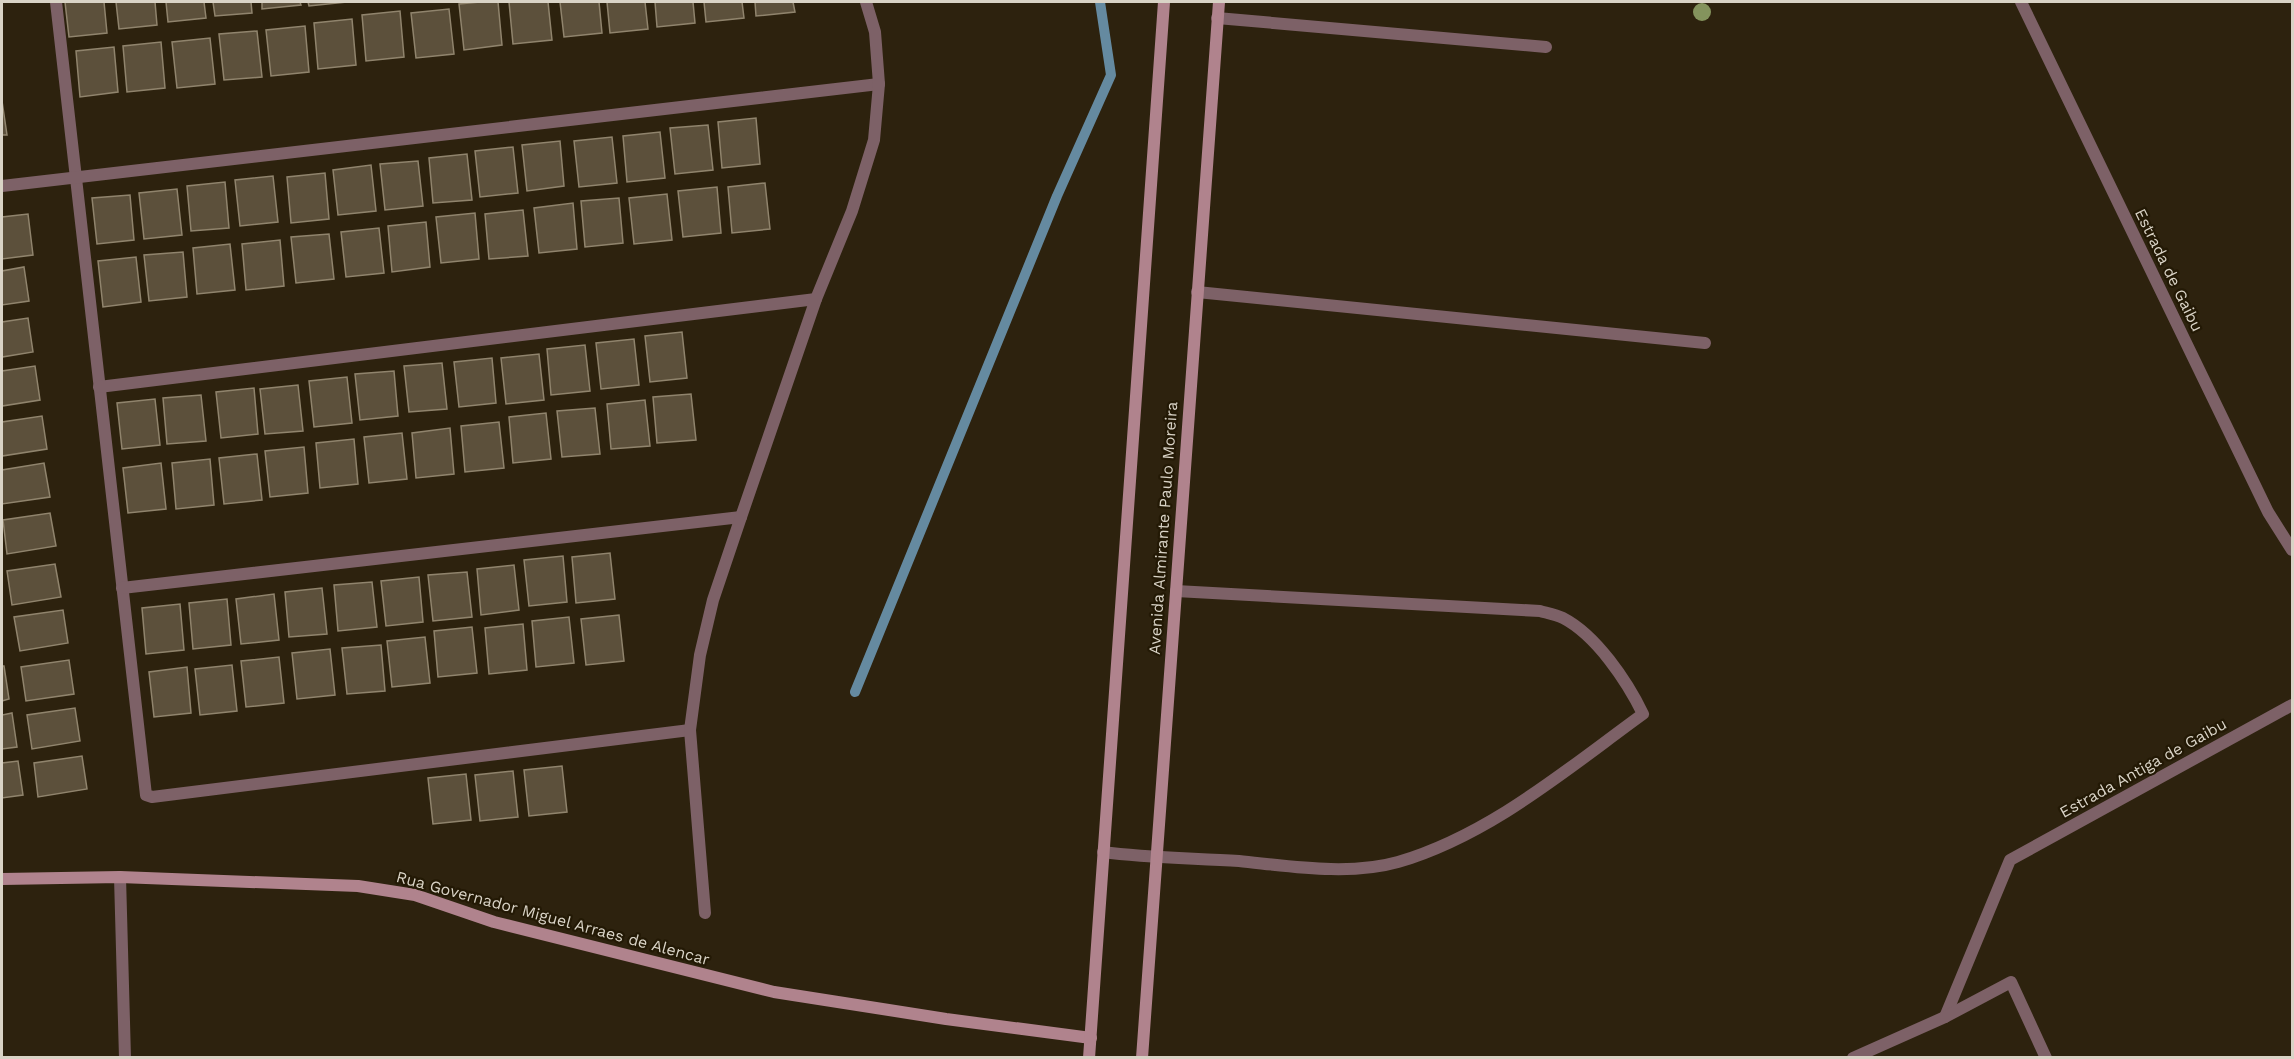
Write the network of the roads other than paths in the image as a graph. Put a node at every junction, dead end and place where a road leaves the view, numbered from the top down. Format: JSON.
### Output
{"nodes":[{"id":1,"x":56,"y":2,"type":"edge"},
{"id":2,"x":866,"y":2,"type":"edge"},
{"id":3,"x":1164,"y":2,"type":"edge"},
{"id":4,"x":1219,"y":2,"type":"edge"},
{"id":5,"x":2021,"y":2,"type":"edge"},
{"id":6,"x":1217,"y":18,"type":"junction"},
{"id":7,"x":1546,"y":47,"type":"dead end"},
{"id":8,"x":879,"y":84,"type":"junction"},
{"id":9,"x":76,"y":177,"type":"junction"},
{"id":10,"x":2,"y":186,"type":"edge"},
{"id":11,"x":1197,"y":292,"type":"junction"},
{"id":12,"x":816,"y":299,"type":"junction"},
{"id":13,"x":1705,"y":343,"type":"dead end"},
{"id":14,"x":99,"y":387,"type":"junction"},
{"id":15,"x":741,"y":518,"type":"junction"},
{"id":16,"x":2292,"y":550,"type":"edge"},
{"id":17,"x":122,"y":588,"type":"junction"},
{"id":18,"x":1176,"y":591,"type":"junction"},
{"id":19,"x":2292,"y":705,"type":"edge"},
{"id":20,"x":690,"y":730,"type":"junction"},
{"id":21,"x":1103,"y":852,"type":"junction"},
{"id":22,"x":1157,"y":858,"type":"junction"},
{"id":23,"x":120,"y":877,"type":"junction"},
{"id":24,"x":2,"y":879,"type":"edge"},
{"id":25,"x":705,"y":914,"type":"dead end"},
{"id":26,"x":1945,"y":1017,"type":"junction"},
{"id":27,"x":1091,"y":1038,"type":"junction"},
{"id":28,"x":125,"y":1058,"type":"edge"},
{"id":29,"x":1089,"y":1058,"type":"edge"},
{"id":30,"x":1142,"y":1058,"type":"edge"},
{"id":31,"x":1853,"y":1058,"type":"edge"},
{"id":32,"x":2046,"y":1058,"type":"edge"}],
"edges":[{"from":1,"to":9,"type":"street"},
{"from":2,"to":8,"type":"street"},
{"from":3,"to":21,"type":"main road"},
{"from":4,"to":6,"type":"main road","name":"Avenida Almirante Paulo Moreira"},
{"from":5,"to":16,"type":"street","name":"Estrada de Gaibu"},
{"from":6,"to":7,"type":"street"},
{"from":6,"to":11,"type":"main road","name":"Avenida Almirante Paulo Moreira"},
{"from":8,"to":9,"type":"street"},
{"from":8,"to":12,"type":"street"},
{"from":9,"to":10,"type":"street"},
{"from":9,"to":14,"type":"street"},
{"from":11,"to":13,"type":"street"},
{"from":11,"to":18,"type":"main road","name":"Avenida Almirante Paulo Moreira"},
{"from":12,"to":14,"type":"street"},
{"from":12,"to":15,"type":"street"},
{"from":14,"to":17,"type":"street"},
{"from":15,"to":17,"type":"street"},
{"from":15,"to":20,"type":"street"},
{"from":17,"to":20,"type":"street"},
{"from":18,"to":22,"type":"main road","name":"Avenida Almirante Paulo Moreira"},
{"from":18,"to":22,"type":"street"},
{"from":19,"to":26,"type":"street","name":"Estrada Antiga de Gaibu"},
{"from":20,"to":25,"type":"street"},
{"from":21,"to":22,"type":"street"},
{"from":21,"to":27,"type":"main road"},
{"from":22,"to":30,"type":"main road","name":"Avenida Almirante Paulo Moreira"},
{"from":23,"to":24,"type":"main road","name":"Rua Governador Miguel Arraes de Alencar"},
{"from":23,"to":27,"type":"main road","name":"Rua Governador Miguel Arraes de Alencar"},
{"from":23,"to":28,"type":"street"},
{"from":26,"to":31,"type":"street"},
{"from":26,"to":32,"type":"street"},
{"from":27,"to":29,"type":"main road"}]}
